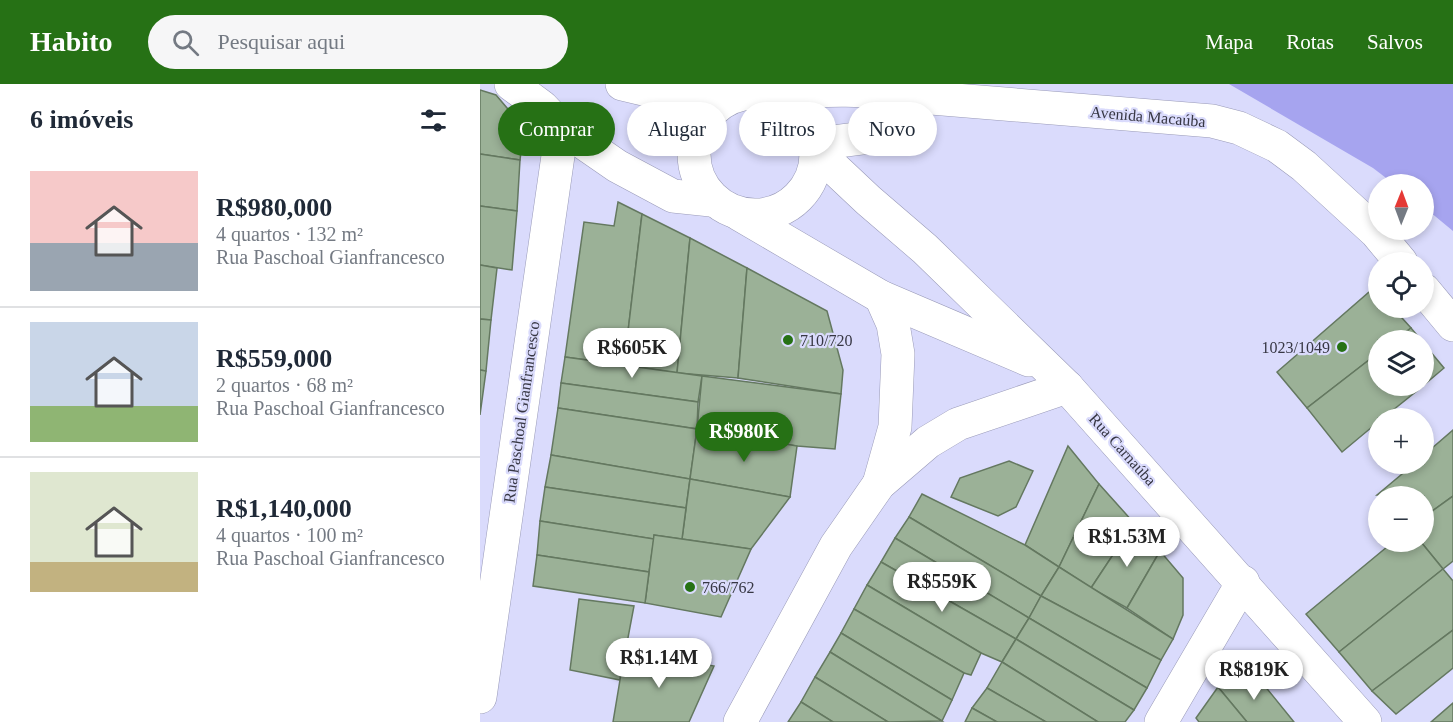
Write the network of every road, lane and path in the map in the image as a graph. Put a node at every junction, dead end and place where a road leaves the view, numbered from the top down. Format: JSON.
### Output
{"nodes":[{"id":1,"x":511,"y":84,"type":"edge"},
{"id":2,"x":622,"y":84,"type":"edge"},
{"id":3,"x":740,"y":94,"type":"junction"},
{"id":4,"x":773,"y":94,"type":"junction"},
{"id":5,"x":919,"y":97,"type":"junction"},
{"id":6,"x":535,"y":102,"type":"edge"},
{"id":7,"x":786,"y":102,"type":"edge"},
{"id":8,"x":836,"y":144,"type":"edge"},
{"id":9,"x":558,"y":156,"type":"edge"},
{"id":10,"x":603,"y":156,"type":"edge"},
{"id":11,"x":815,"y":156,"type":"edge"},
{"id":12,"x":825,"y":156,"type":"edge"},
{"id":13,"x":725,"y":207,"type":"junction"},
{"id":14,"x":1393,"y":252,"type":"edge"},
{"id":15,"x":881,"y":297,"type":"junction"},
{"id":16,"x":1434,"y":302,"type":"edge"},
{"id":17,"x":1453,"y":325,"type":"edge"},
{"id":18,"x":1056,"y":377,"type":"junction"},
{"id":19,"x":879,"y":484,"type":"junction"},
{"id":20,"x":1243,"y":582,"type":"junction"},
{"id":21,"x":480,"y":697,"type":"edge"},
{"id":22,"x":740,"y":722,"type":"edge"},
{"id":23,"x":1161,"y":722,"type":"edge"},
{"id":24,"x":1365,"y":722,"type":"edge"}],
"edges":[{"from":1,"to":6,"type":"street"},
{"from":2,"to":3,"type":"street"},
{"from":3,"to":4,"type":"street"},
{"from":3,"to":13,"type":"street"},
{"from":4,"to":5,"type":"street","name":"Avenida Macaúba"},
{"from":4,"to":7,"type":"street"},
{"from":5,"to":8,"type":"street"},
{"from":5,"to":14,"type":"street","name":"Avenida Macaúba"},
{"from":9,"to":21,"type":"street","name":"Rua Paschoal Gianfrancesco"},
{"from":10,"to":13,"type":"street"},
{"from":11,"to":13,"type":"street"},
{"from":12,"to":18,"type":"street","name":"Rua Carnaúba"},
{"from":13,"to":15,"type":"street"},
{"from":15,"to":18,"type":"street"},
{"from":15,"to":19,"type":"street"},
{"from":16,"to":17,"type":"street"},
{"from":18,"to":19,"type":"street"},
{"from":18,"to":20,"type":"street","name":"Rua Carnaúba"},
{"from":19,"to":22,"type":"street"},
{"from":20,"to":23,"type":"street"},
{"from":20,"to":24,"type":"street","name":"Rua Carnaúba"}]}
